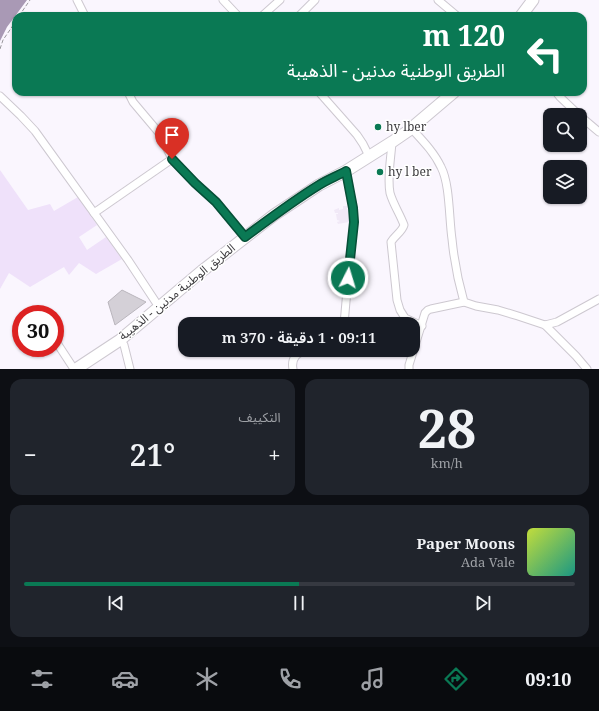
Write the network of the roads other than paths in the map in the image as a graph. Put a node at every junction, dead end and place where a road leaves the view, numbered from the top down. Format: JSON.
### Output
{"nodes":[{"id":1,"x":77,"y":0,"type":"edge"},
{"id":2,"x":223,"y":0,"type":"edge"},
{"id":3,"x":280,"y":0,"type":"edge"},
{"id":4,"x":316,"y":0,"type":"edge"},
{"id":5,"x":438,"y":0,"type":"edge"},
{"id":6,"x":533,"y":0,"type":"edge"},
{"id":7,"x":83,"y":12,"type":"edge"},
{"id":8,"x":234,"y":12,"type":"edge"},
{"id":9,"x":266,"y":12,"type":"edge"},
{"id":10,"x":303,"y":12,"type":"edge"},
{"id":11,"x":452,"y":12,"type":"edge"},
{"id":12,"x":525,"y":12,"type":"edge"},
{"id":13,"x":0,"y":96,"type":"edge"},
{"id":14,"x":130,"y":96,"type":"edge"},
{"id":15,"x":322,"y":96,"type":"edge"},
{"id":16,"x":449,"y":96,"type":"edge"},
{"id":17,"x":559,"y":96,"type":"edge"},
{"id":18,"x":572,"y":108,"type":"edge"},
{"id":19,"x":587,"y":121,"type":"edge"},
{"id":20,"x":411,"y":128,"type":"junction"},
{"id":21,"x":598,"y":130,"type":"edge"},
{"id":22,"x":392,"y":142,"type":"junction"},
{"id":23,"x":369,"y":156,"type":"junction"},
{"id":24,"x":172,"y":159,"type":"junction"},
{"id":25,"x":346,"y":171,"type":"junction"},
{"id":26,"x":94,"y":213,"type":"junction"},
{"id":27,"x":245,"y":237,"type":"junction"},
{"id":28,"x":599,"y":299,"type":"edge"},
{"id":29,"x":464,"y":302,"type":"junction"},
{"id":30,"x":159,"y":307,"type":"junction"},
{"id":31,"x":345,"y":317,"type":"edge"},
{"id":32,"x":545,"y":325,"type":"junction"},
{"id":33,"x":422,"y":326,"type":"junction"},
{"id":34,"x":120,"y":340,"type":"junction"},
{"id":35,"x":64,"y":353,"type":"edge"},
{"id":36,"x":294,"y":357,"type":"edge"},
{"id":37,"x":75,"y":369,"type":"edge"},
{"id":38,"x":130,"y":369,"type":"edge"},
{"id":39,"x":293,"y":369,"type":"edge"},
{"id":40,"x":409,"y":369,"type":"edge"},
{"id":41,"x":587,"y":369,"type":"edge"}],
"edges":[{"from":1,"to":7,"type":"street"},
{"from":2,"to":8,"type":"street"},
{"from":3,"to":9,"type":"street"},
{"from":4,"to":10,"type":"street"},
{"from":5,"to":11,"type":"street"},
{"from":6,"to":12,"type":"main road"},
{"from":13,"to":26,"type":"street"},
{"from":14,"to":24,"type":"street"},
{"from":15,"to":23,"type":"street"},
{"from":16,"to":20,"type":"main road","name":"الطريق الوطنية مدنين - الذهيبة"},
{"from":17,"to":18,"type":"street"},
{"from":19,"to":21,"type":"street"},
{"from":20,"to":22,"type":"main road","name":"الطريق الوطنية مدنين - الذهيبة"},
{"from":20,"to":29,"type":"street"},
{"from":22,"to":23,"type":"main road","name":"الطريق الوطنية مدنين - الذهيبة"},
{"from":22,"to":33,"type":"street"},
{"from":23,"to":25,"type":"main road","name":"الطريق الوطنية مدنين - الذهيبة"},
{"from":24,"to":26,"type":"street"},
{"from":24,"to":27,"type":"street"},
{"from":25,"to":27,"type":"main road","name":"الطريق الوطنية مدنين - الذهيبة"},
{"from":25,"to":31,"type":"street"},
{"from":26,"to":30,"type":"street"},
{"from":27,"to":30,"type":"main road","name":"الطريق الوطنية مدنين - الذهيبة"},
{"from":28,"to":32,"type":"street"},
{"from":29,"to":32,"type":"street"},
{"from":29,"to":33,"type":"street"},
{"from":30,"to":34,"type":"main road","name":"الطريق الوطنية مدنين - الذهيبة"},
{"from":32,"to":41,"type":"street"},
{"from":33,"to":40,"type":"street"},
{"from":34,"to":37,"type":"main road","name":"الطريق الوطنية مدنين - الذهيبة"},
{"from":34,"to":38,"type":"street"},
{"from":35,"to":37,"type":"street"},
{"from":36,"to":39,"type":"street"}]}
